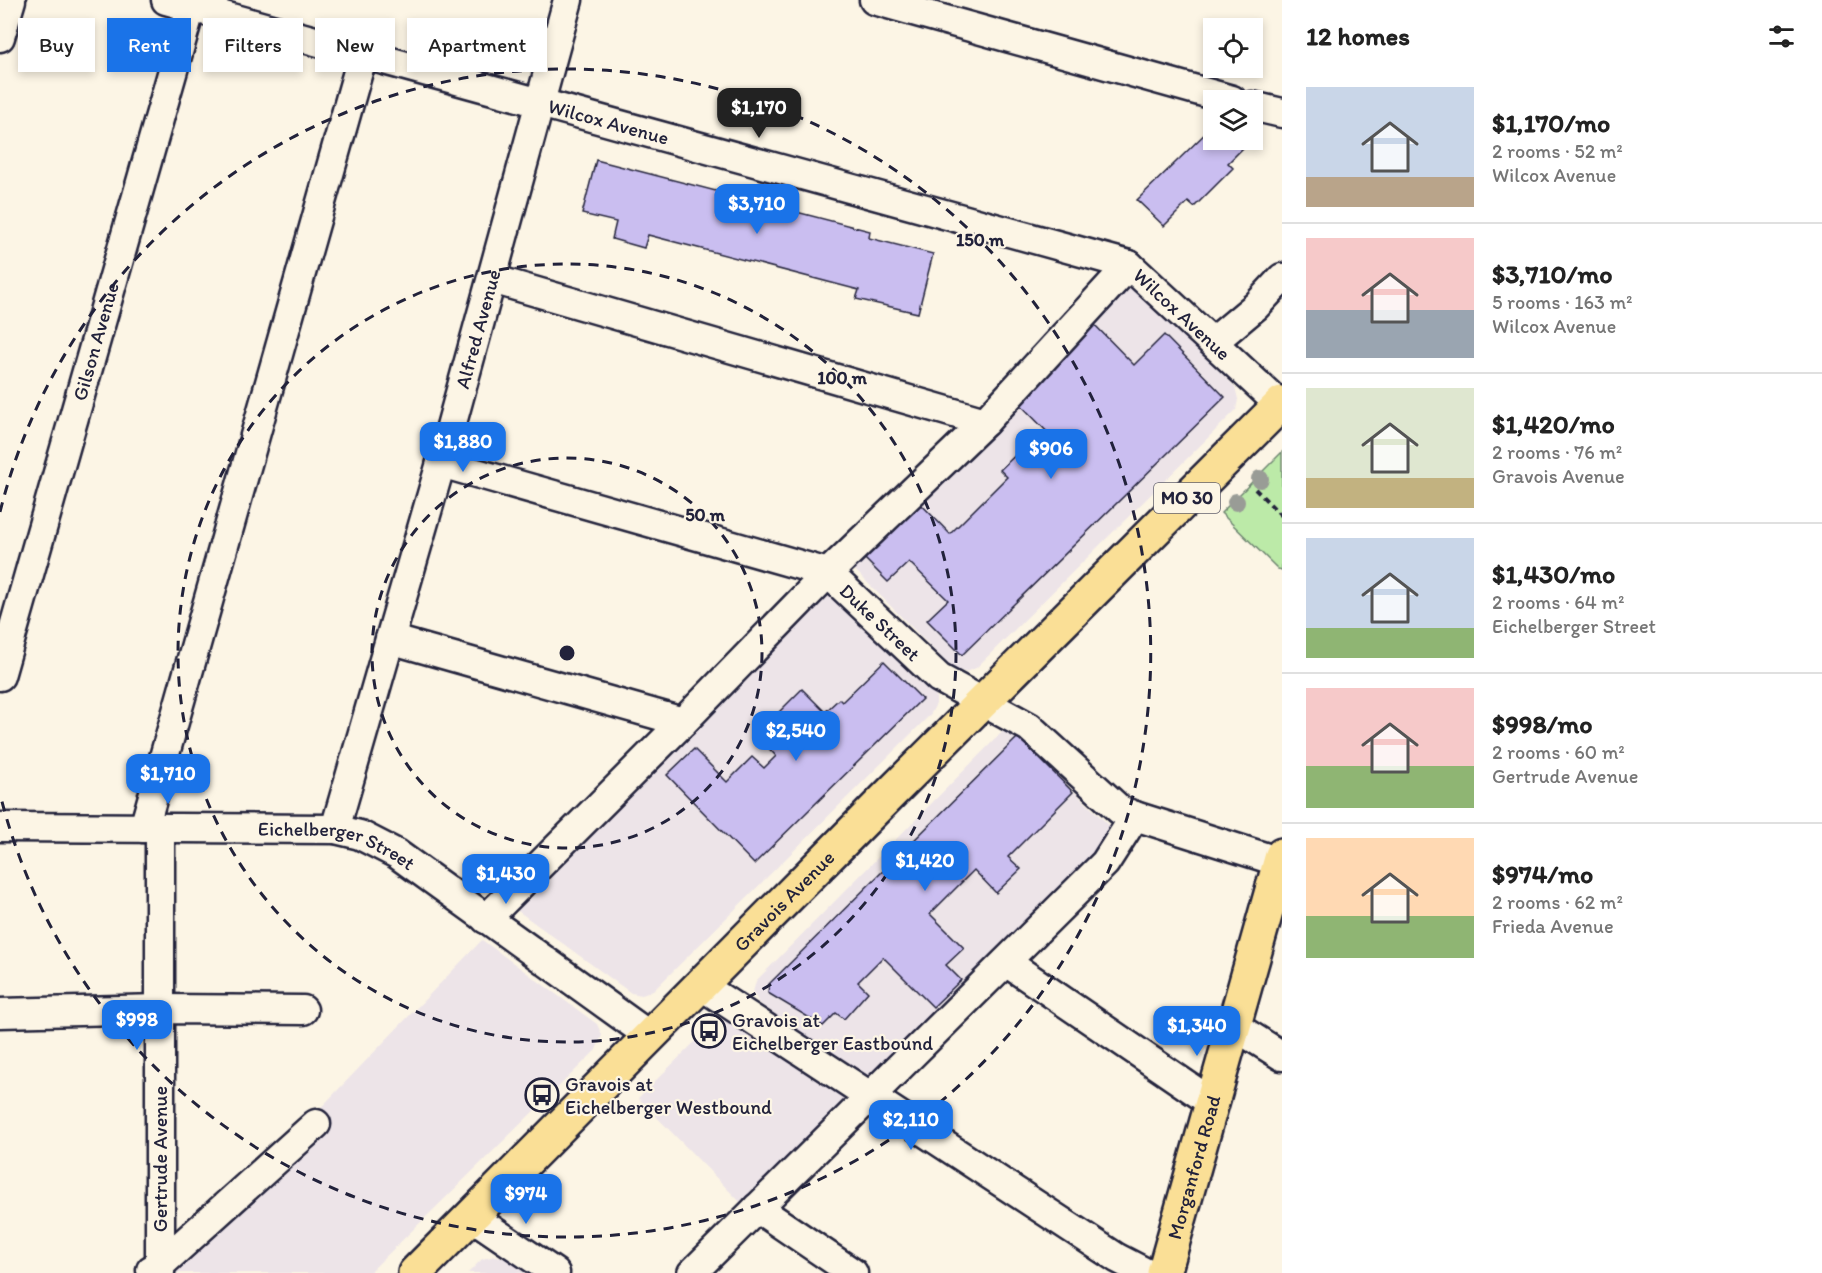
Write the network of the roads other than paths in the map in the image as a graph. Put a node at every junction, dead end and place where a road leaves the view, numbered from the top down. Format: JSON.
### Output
{"nodes":[{"id":1,"x":11,"y":0,"type":"edge"},
{"id":2,"x":568,"y":0,"type":"edge"},
{"id":3,"x":874,"y":0,"type":"edge"},
{"id":4,"x":178,"y":4,"type":"edge"},
{"id":5,"x":0,"y":37,"type":"edge"},
{"id":6,"x":315,"y":41,"type":"edge"},
{"id":7,"x":395,"y":63,"type":"edge"},
{"id":8,"x":358,"y":72,"type":"edge"},
{"id":9,"x":1203,"y":92,"type":"edge"},
{"id":10,"x":540,"y":103,"type":"junction"},
{"id":11,"x":1263,"y":109,"type":"edge"},
{"id":12,"x":1282,"y":113,"type":"edge"},
{"id":13,"x":1129,"y":265,"type":"junction"},
{"id":14,"x":1282,"y":278,"type":"edge"},
{"id":15,"x":492,"y":279,"type":"junction"},
{"id":16,"x":1213,"y":342,"type":"junction"},
{"id":17,"x":1281,"y":404,"type":"edge"},
{"id":18,"x":985,"y":422,"type":"junction"},
{"id":19,"x":441,"y":463,"type":"junction"},
{"id":20,"x":828,"y":573,"type":"junction"},
{"id":21,"x":390,"y":639,"type":"junction"},
{"id":22,"x":0,"y":676,"type":"edge"},
{"id":23,"x":984,"y":702,"type":"junction"},
{"id":24,"x":683,"y":722,"type":"junction"},
{"id":25,"x":1136,"y":816,"type":"junction"},
{"id":26,"x":0,"y":827,"type":"edge"},
{"id":27,"x":152,"y":828,"type":"junction"},
{"id":28,"x":335,"y":829,"type":"junction"},
{"id":29,"x":1281,"y":858,"type":"edge"},
{"id":30,"x":486,"y":919,"type":"junction"},
{"id":31,"x":1006,"y":962,"type":"junction"},
{"id":32,"x":702,"y":986,"type":"junction"},
{"id":33,"x":160,"y":1010,"type":"junction"},
{"id":34,"x":303,"y":1010,"type":"dead end"},
{"id":35,"x":0,"y":1013,"type":"edge"},
{"id":36,"x":1233,"y":1025,"type":"junction"},
{"id":37,"x":651,"y":1037,"type":"junction"},
{"id":38,"x":1282,"y":1056,"type":"edge"},
{"id":39,"x":871,"y":1096,"type":"junction"},
{"id":40,"x":1211,"y":1102,"type":"junction"},
{"id":41,"x":316,"y":1124,"type":"dead end"},
{"id":42,"x":758,"y":1208,"type":"junction"},
{"id":43,"x":471,"y":1216,"type":"junction"},
{"id":44,"x":156,"y":1270,"type":"edge"},
{"id":45,"x":415,"y":1273,"type":"edge"},
{"id":46,"x":555,"y":1273,"type":"edge"},
{"id":47,"x":692,"y":1273,"type":"edge"},
{"id":48,"x":853,"y":1273,"type":"edge"},
{"id":49,"x":1146,"y":1273,"type":"edge"},
{"id":50,"x":1164,"y":1273,"type":"edge"}],
"edges":[{"from":1,"to":5,"type":"street"},
{"from":2,"to":10,"type":"street","name":"Alfred Avenue"},
{"from":3,"to":9,"type":"street"},
{"from":4,"to":6,"type":"street","name":"Wilcox Avenue"},
{"from":4,"to":22,"type":"street","name":"Gilson Avenue"},
{"from":7,"to":10,"type":"street","name":"Wilcox Avenue"},
{"from":8,"to":27,"type":"street","name":"Gertrude Avenue"},
{"from":10,"to":13,"type":"street","name":"Wilcox Avenue"},
{"from":10,"to":15,"type":"street","name":"Alfred Avenue"},
{"from":11,"to":12,"type":"street"},
{"from":13,"to":16,"type":"street","name":"Wilcox Avenue"},
{"from":13,"to":18,"type":"street"},
{"from":14,"to":16,"type":"street"},
{"from":15,"to":18,"type":"street"},
{"from":15,"to":19,"type":"street","name":"Alfred Avenue"},
{"from":16,"to":17,"type":"street","name":"Wilcox Avenue"},
{"from":17,"to":23,"type":"main road","name":"Gravois Avenue","number":"MO 30"},
{"from":18,"to":20,"type":"street"},
{"from":19,"to":20,"type":"street","name":"Duke Street"},
{"from":19,"to":21,"type":"street","name":"Alfred Avenue"},
{"from":20,"to":23,"type":"street","name":"Duke Street"},
{"from":20,"to":24,"type":"street"},
{"from":21,"to":24,"type":"street"},
{"from":21,"to":28,"type":"street","name":"Alfred Avenue"},
{"from":23,"to":25,"type":"street","name":"Duke Street"},
{"from":23,"to":32,"type":"main road","name":"Gravois Avenue","number":"MO 30"},
{"from":24,"to":30,"type":"street"},
{"from":25,"to":29,"type":"street","name":"Duke Street"},
{"from":25,"to":31,"type":"street"},
{"from":26,"to":27,"type":"street","name":"Eichelberger Street"},
{"from":27,"to":28,"type":"street","name":"Eichelberger Street"},
{"from":27,"to":33,"type":"street","name":"Gertrude Avenue"},
{"from":28,"to":30,"type":"street","name":"Eichelberger Street"},
{"from":29,"to":36,"type":"main road","name":"Morganford Road"},
{"from":30,"to":37,"type":"street","name":"Eichelberger Street"},
{"from":31,"to":39,"type":"street"},
{"from":31,"to":40,"type":"street"},
{"from":32,"to":37,"type":"main road","name":"Gravois Avenue","number":"MO 30"},
{"from":32,"to":39,"type":"street"},
{"from":33,"to":34,"type":"street"},
{"from":33,"to":35,"type":"street"},
{"from":33,"to":44,"type":"street","name":"Gertrude Avenue"},
{"from":36,"to":38,"type":"street"},
{"from":36,"to":40,"type":"main road","name":"Morganford Road"},
{"from":37,"to":43,"type":"main road","name":"Gravois Avenue","number":"MO 30"},
{"from":39,"to":42,"type":"street"},
{"from":39,"to":49,"type":"street"},
{"from":40,"to":50,"type":"main road","name":"Morganford Road"},
{"from":41,"to":44,"type":"street"},
{"from":42,"to":47,"type":"street"},
{"from":42,"to":48,"type":"street"},
{"from":43,"to":45,"type":"main road","name":"Gravois Avenue","number":"MO 30"},
{"from":43,"to":46,"type":"street"}]}
